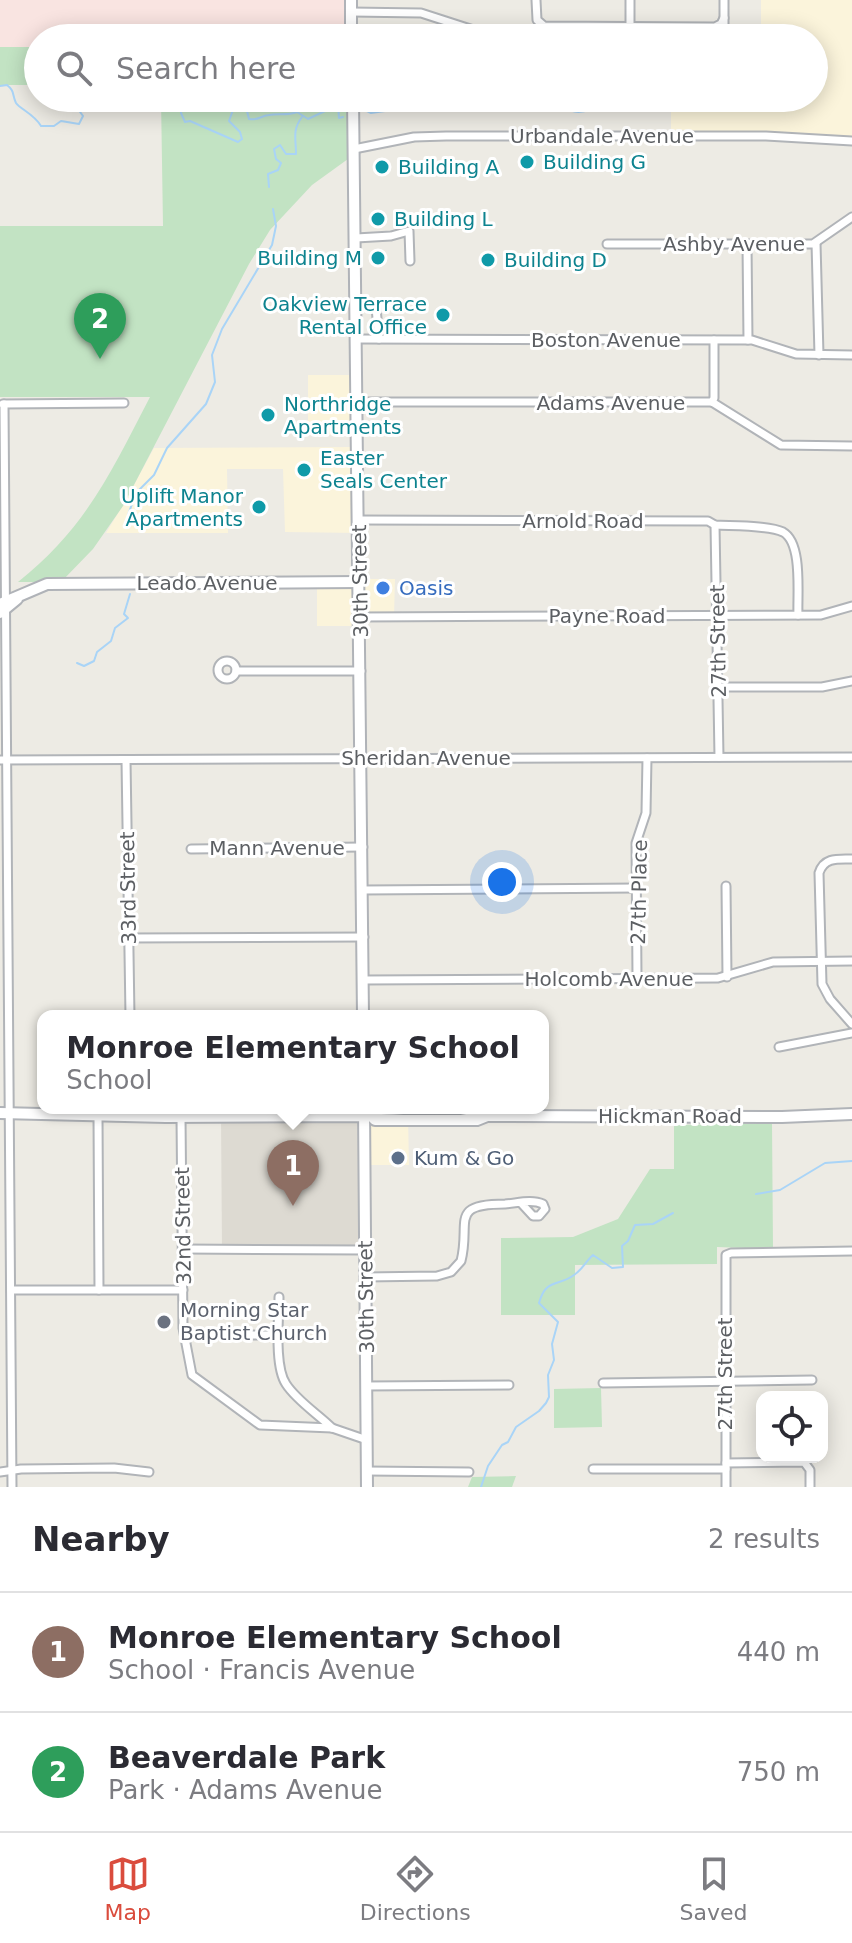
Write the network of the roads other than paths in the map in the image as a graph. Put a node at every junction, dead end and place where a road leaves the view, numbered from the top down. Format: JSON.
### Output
{"nodes":[{"id":1,"x":351,"y":0,"type":"edge"},
{"id":2,"x":536,"y":0,"type":"edge"},
{"id":3,"x":630,"y":0,"type":"edge"},
{"id":4,"x":724,"y":0,"type":"edge"},
{"id":5,"x":351,"y":12,"type":"junction"},
{"id":6,"x":724,"y":18,"type":"junction"},
{"id":7,"x":351,"y":24,"type":"edge"},
{"id":8,"x":455,"y":24,"type":"edge"},
{"id":9,"x":542,"y":24,"type":"edge"},
{"id":10,"x":630,"y":24,"type":"edge"},
{"id":11,"x":721,"y":24,"type":"edge"},
{"id":12,"x":724,"y":24,"type":"edge"},
{"id":13,"x":353,"y":112,"type":"edge"},
{"id":14,"x":852,"y":141,"type":"edge"},
{"id":15,"x":354,"y":149,"type":"junction"},
{"id":16,"x":852,"y":217,"type":"edge"},
{"id":17,"x":356,"y":238,"type":"junction"},
{"id":18,"x":816,"y":243,"type":"junction"},
{"id":19,"x":607,"y":244,"type":"dead end"},
{"id":20,"x":747,"y":244,"type":"junction"},
{"id":21,"x":410,"y":261,"type":"dead end"},
{"id":22,"x":376,"y":308,"type":"dead end"},
{"id":23,"x":357,"y":339,"type":"junction"},
{"id":24,"x":379,"y":339,"type":"junction"},
{"id":25,"x":714,"y":340,"type":"junction"},
{"id":26,"x":748,"y":340,"type":"junction"},
{"id":27,"x":819,"y":355,"type":"junction"},
{"id":28,"x":852,"y":355,"type":"edge"},
{"id":29,"x":358,"y":402,"type":"junction"},
{"id":30,"x":712,"y":402,"type":"junction"},
{"id":31,"x":124,"y":403,"type":"dead end"},
{"id":32,"x":2,"y":404,"type":"edge"},
{"id":33,"x":852,"y":446,"type":"edge"},
{"id":34,"x":359,"y":520,"type":"junction"},
{"id":35,"x":715,"y":525,"type":"junction"},
{"id":36,"x":360,"y":582,"type":"junction"},
{"id":37,"x":852,"y":606,"type":"edge"},
{"id":38,"x":2,"y":607,"type":"edge"},
{"id":39,"x":798,"y":615,"type":"junction"},
{"id":40,"x":717,"y":616,"type":"junction"},
{"id":41,"x":360,"y":617,"type":"junction"},
{"id":42,"x":236,"y":671,"type":"dead end"},
{"id":43,"x":361,"y":671,"type":"junction"},
{"id":44,"x":852,"y":681,"type":"edge"},
{"id":45,"x":718,"y":687,"type":"junction"},
{"id":46,"x":719,"y":757,"type":"junction"},
{"id":47,"x":852,"y":757,"type":"edge"},
{"id":48,"x":647,"y":758,"type":"junction"},
{"id":49,"x":362,"y":759,"type":"junction"},
{"id":50,"x":3,"y":760,"type":"edge"},
{"id":51,"x":126,"y":760,"type":"junction"},
{"id":52,"x":363,"y":847,"type":"junction"},
{"id":53,"x":191,"y":849,"type":"dead end"},
{"id":54,"x":852,"y":859,"type":"edge"},
{"id":55,"x":726,"y":886,"type":"dead end"},
{"id":56,"x":637,"y":888,"type":"junction"},
{"id":57,"x":363,"y":890,"type":"junction"},
{"id":58,"x":364,"y":937,"type":"junction"},
{"id":59,"x":129,"y":938,"type":"junction"},
{"id":60,"x":4,"y":942,"type":"edge"},
{"id":61,"x":821,"y":961,"type":"junction"},
{"id":62,"x":852,"y":961,"type":"edge"},
{"id":63,"x":727,"y":977,"type":"junction"},
{"id":64,"x":637,"y":978,"type":"junction"},
{"id":65,"x":364,"y":980,"type":"junction"},
{"id":66,"x":130,"y":1010,"type":"edge"},
{"id":67,"x":363,"y":1010,"type":"edge"},
{"id":68,"x":852,"y":1024,"type":"edge"},
{"id":69,"x":852,"y":1033,"type":"edge"},
{"id":70,"x":779,"y":1047,"type":"dead end"},
{"id":71,"x":4,"y":1113,"type":"edge"},
{"id":72,"x":114,"y":1114,"type":"edge"},
{"id":73,"x":150,"y":1114,"type":"edge"},
{"id":74,"x":366,"y":1114,"type":"edge"},
{"id":75,"x":483,"y":1114,"type":"edge"},
{"id":76,"x":852,"y":1114,"type":"edge"},
{"id":77,"x":98,"y":1116,"type":"junction"},
{"id":78,"x":181,"y":1117,"type":"junction"},
{"id":79,"x":521,"y":1203,"type":"dead end"},
{"id":80,"x":183,"y":1249,"type":"junction"},
{"id":81,"x":365,"y":1250,"type":"junction"},
{"id":82,"x":852,"y":1251,"type":"edge"},
{"id":83,"x":365,"y":1277,"type":"junction"},
{"id":84,"x":11,"y":1290,"type":"junction"},
{"id":85,"x":99,"y":1290,"type":"junction"},
{"id":86,"x":183,"y":1290,"type":"junction"},
{"id":87,"x":279,"y":1297,"type":"dead end"},
{"id":88,"x":185,"y":1335,"type":"junction"},
{"id":89,"x":280,"y":1335,"type":"junction"},
{"id":90,"x":812,"y":1380,"type":"dead end"},
{"id":91,"x":725,"y":1381,"type":"junction"},
{"id":92,"x":603,"y":1383,"type":"dead end"},
{"id":93,"x":509,"y":1385,"type":"dead end"},
{"id":94,"x":366,"y":1386,"type":"junction"},
{"id":95,"x":332,"y":1428,"type":"junction"},
{"id":96,"x":367,"y":1440,"type":"junction"},
{"id":97,"x":726,"y":1466,"type":"junction"},
{"id":98,"x":593,"y":1469,"type":"dead end"},
{"id":99,"x":367,"y":1471,"type":"junction"},
{"id":100,"x":0,"y":1472,"type":"edge"},
{"id":101,"x":12,"y":1472,"type":"junction"},
{"id":102,"x":149,"y":1472,"type":"dead end"},
{"id":103,"x":469,"y":1472,"type":"dead end"},
{"id":104,"x":12,"y":1487,"type":"edge"},
{"id":105,"x":367,"y":1487,"type":"edge"},
{"id":106,"x":726,"y":1487,"type":"edge"},
{"id":107,"x":810,"y":1487,"type":"edge"}],
"edges":[{"from":1,"to":5,"type":"street"},
{"from":2,"to":9,"type":"street"},
{"from":3,"to":10,"type":"street"},
{"from":4,"to":6,"type":"street"},
{"from":5,"to":7,"type":"street"},
{"from":5,"to":8,"type":"street"},
{"from":6,"to":11,"type":"street"},
{"from":6,"to":12,"type":"street"},
{"from":13,"to":15,"type":"street","name":"30th Street"},
{"from":14,"to":15,"type":"street","name":"Urbandale Avenue"},
{"from":15,"to":17,"type":"street","name":"30th Street"},
{"from":16,"to":18,"type":"street","name":"Ashby Avenue"},
{"from":17,"to":21,"type":"street"},
{"from":17,"to":23,"type":"street","name":"30th Street"},
{"from":18,"to":20,"type":"street","name":"Ashby Avenue"},
{"from":18,"to":27,"type":"street"},
{"from":19,"to":20,"type":"street","name":"Ashby Avenue"},
{"from":20,"to":26,"type":"street"},
{"from":22,"to":24,"type":"street"},
{"from":23,"to":24,"type":"street","name":"Boston Avenue"},
{"from":23,"to":29,"type":"street","name":"30th Street"},
{"from":24,"to":25,"type":"street","name":"Boston Avenue"},
{"from":25,"to":26,"type":"street","name":"Boston Avenue"},
{"from":25,"to":30,"type":"street"},
{"from":26,"to":27,"type":"street","name":"Boston Avenue"},
{"from":27,"to":28,"type":"street","name":"Boston Avenue"},
{"from":29,"to":30,"type":"street","name":"Adams Avenue"},
{"from":29,"to":34,"type":"street","name":"30th Street"},
{"from":30,"to":33,"type":"street","name":"Adams Avenue"},
{"from":31,"to":32,"type":"street"},
{"from":32,"to":38,"type":"street"},
{"from":34,"to":35,"type":"street","name":"Arnold Road"},
{"from":34,"to":36,"type":"street","name":"30th Street"},
{"from":35,"to":39,"type":"street","name":"Arnold Road"},
{"from":35,"to":40,"type":"street","name":"27th Street"},
{"from":36,"to":38,"type":"street","name":"Leado Avenue"},
{"from":36,"to":41,"type":"street","name":"30th Street"},
{"from":37,"to":39,"type":"street","name":"Payne Road"},
{"from":38,"to":50,"type":"street"},
{"from":39,"to":40,"type":"street","name":"Payne Road"},
{"from":40,"to":41,"type":"street","name":"Payne Road"},
{"from":40,"to":45,"type":"street","name":"27th Street"},
{"from":41,"to":43,"type":"street","name":"30th Street"},
{"from":42,"to":43,"type":"street"},
{"from":43,"to":49,"type":"street","name":"30th Street"},
{"from":44,"to":45,"type":"street"},
{"from":45,"to":46,"type":"street","name":"27th Street"},
{"from":46,"to":47,"type":"street","name":"Sheridan Avenue"},
{"from":46,"to":48,"type":"street","name":"Sheridan Avenue"},
{"from":48,"to":49,"type":"street","name":"Sheridan Avenue"},
{"from":48,"to":56,"type":"street","name":"27th Place"},
{"from":49,"to":51,"type":"street","name":"Sheridan Avenue"},
{"from":49,"to":52,"type":"street","name":"30th Street"},
{"from":50,"to":51,"type":"street","name":"Sheridan Avenue"},
{"from":50,"to":60,"type":"street"},
{"from":51,"to":59,"type":"street","name":"33rd Street"},
{"from":52,"to":53,"type":"street","name":"Mann Avenue"},
{"from":52,"to":57,"type":"street","name":"30th Street"},
{"from":54,"to":61,"type":"street"},
{"from":55,"to":63,"type":"street"},
{"from":56,"to":57,"type":"street"},
{"from":56,"to":64,"type":"street","name":"27th Place"},
{"from":57,"to":58,"type":"street","name":"30th Street"},
{"from":58,"to":59,"type":"street"},
{"from":58,"to":65,"type":"street","name":"30th Street"},
{"from":59,"to":66,"type":"street","name":"33rd Street"},
{"from":60,"to":71,"type":"street"},
{"from":61,"to":62,"type":"street","name":"Holcomb Avenue"},
{"from":61,"to":63,"type":"street","name":"Holcomb Avenue"},
{"from":61,"to":68,"type":"street"},
{"from":63,"to":64,"type":"street","name":"Holcomb Avenue"},
{"from":64,"to":65,"type":"street","name":"Holcomb Avenue"},
{"from":65,"to":67,"type":"street","name":"30th Street"},
{"from":69,"to":70,"type":"street"},
{"from":71,"to":77,"type":"street","name":"Hickman Road"},
{"from":71,"to":84,"type":"street"},
{"from":72,"to":77,"type":"street","name":"Hickman Road"},
{"from":73,"to":78,"type":"street","name":"Hickman Road"},
{"from":74,"to":78,"type":"street","name":"Hickman Road"},
{"from":74,"to":81,"type":"street","name":"30th Street"},
{"from":75,"to":76,"type":"street","name":"Hickman Road"},
{"from":77,"to":85,"type":"street"},
{"from":78,"to":80,"type":"street","name":"32nd Street"},
{"from":79,"to":83,"type":"street"},
{"from":80,"to":81,"type":"street"},
{"from":80,"to":86,"type":"street","name":"32nd Street"},
{"from":81,"to":83,"type":"street","name":"30th Street"},
{"from":82,"to":91,"type":"street","name":"27th Street"},
{"from":83,"to":94,"type":"street","name":"30th Street"},
{"from":84,"to":85,"type":"street"},
{"from":84,"to":101,"type":"street"},
{"from":85,"to":86,"type":"street"},
{"from":86,"to":88,"type":"street","name":"32nd Street"},
{"from":87,"to":89,"type":"street"},
{"from":88,"to":89,"type":"street"},
{"from":88,"to":95,"type":"street","name":"32nd Street"},
{"from":89,"to":95,"type":"street"},
{"from":90,"to":91,"type":"street"},
{"from":91,"to":92,"type":"street"},
{"from":91,"to":97,"type":"street","name":"27th Street"},
{"from":93,"to":94,"type":"street"},
{"from":94,"to":96,"type":"street","name":"30th Street"},
{"from":95,"to":96,"type":"street"},
{"from":96,"to":99,"type":"street","name":"30th Street"},
{"from":97,"to":98,"type":"street"},
{"from":97,"to":106,"type":"street","name":"27th Street"},
{"from":97,"to":107,"type":"street"},
{"from":99,"to":103,"type":"street"},
{"from":99,"to":105,"type":"street","name":"30th Street"},
{"from":100,"to":101,"type":"street"},
{"from":101,"to":102,"type":"street"},
{"from":101,"to":104,"type":"street"}]}
